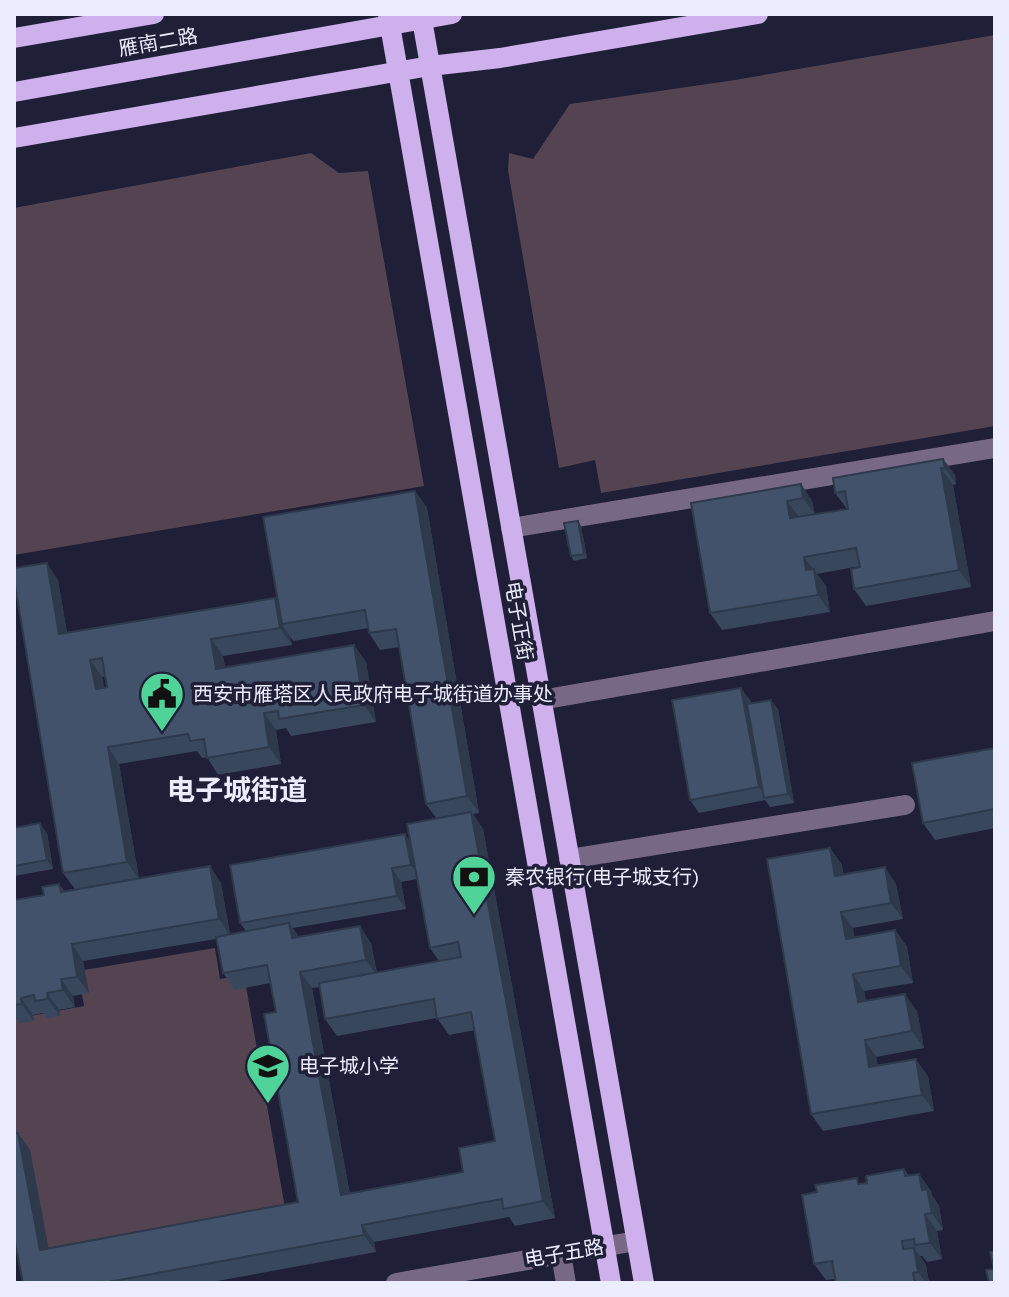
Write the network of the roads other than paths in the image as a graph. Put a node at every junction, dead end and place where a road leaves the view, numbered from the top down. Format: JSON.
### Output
{"nodes":[{"id":1,"x":154,"y":14,"type":"edge"},
{"id":2,"x":388,"y":14,"type":"edge"},
{"id":3,"x":421,"y":14,"type":"edge"},
{"id":4,"x":452,"y":14,"type":"edge"},
{"id":5,"x":758,"y":14,"type":"edge"},
{"id":6,"x":14,"y":38,"type":"edge"},
{"id":7,"x":430,"y":66,"type":"junction"},
{"id":8,"x":398,"y":71,"type":"junction"},
{"id":9,"x":14,"y":92,"type":"edge"},
{"id":10,"x":14,"y":138,"type":"edge"},
{"id":11,"x":995,"y":448,"type":"edge"},
{"id":12,"x":511,"y":528,"type":"junction"},
{"id":13,"x":995,"y":621,"type":"edge"},
{"id":14,"x":541,"y":700,"type":"junction"},
{"id":15,"x":905,"y":805,"type":"dead end"},
{"id":16,"x":569,"y":859,"type":"junction"},
{"id":17,"x":636,"y":1241,"type":"junction"},
{"id":18,"x":605,"y":1246,"type":"junction"},
{"id":19,"x":561,"y":1254,"type":"junction"},
{"id":20,"x":396,"y":1283,"type":"edge"},
{"id":21,"x":566,"y":1283,"type":"edge"},
{"id":22,"x":611,"y":1283,"type":"edge"},
{"id":23,"x":644,"y":1283,"type":"edge"}],
"edges":[{"from":1,"to":6,"type":"main road","name":"雁南二路"},
{"from":2,"to":8,"type":"main road","name":"电子正街"},
{"from":3,"to":7,"type":"main road","name":"电子正街"},
{"from":4,"to":9,"type":"main road","name":"雁南二路","bridge":true},
{"from":5,"to":7,"type":"main road"},
{"from":7,"to":8,"type":"main road"},
{"from":7,"to":12,"type":"main road","name":"电子正街"},
{"from":8,"to":10,"type":"main road"},
{"from":8,"to":18,"type":"main road","name":"电子正街"},
{"from":11,"to":12,"type":"street"},
{"from":12,"to":14,"type":"main road","name":"电子正街"},
{"from":13,"to":14,"type":"street"},
{"from":14,"to":16,"type":"main road","name":"电子正街"},
{"from":15,"to":16,"type":"street"},
{"from":16,"to":17,"type":"main road","name":"电子正街"},
{"from":17,"to":18,"type":"street","name":"电子五路"},
{"from":17,"to":23,"type":"main road","name":"电子正街"},
{"from":18,"to":19,"type":"street","name":"电子五路"},
{"from":18,"to":22,"type":"main road","name":"电子正街"},
{"from":19,"to":20,"type":"street","name":"电子五路"},
{"from":19,"to":21,"type":"street"}]}
